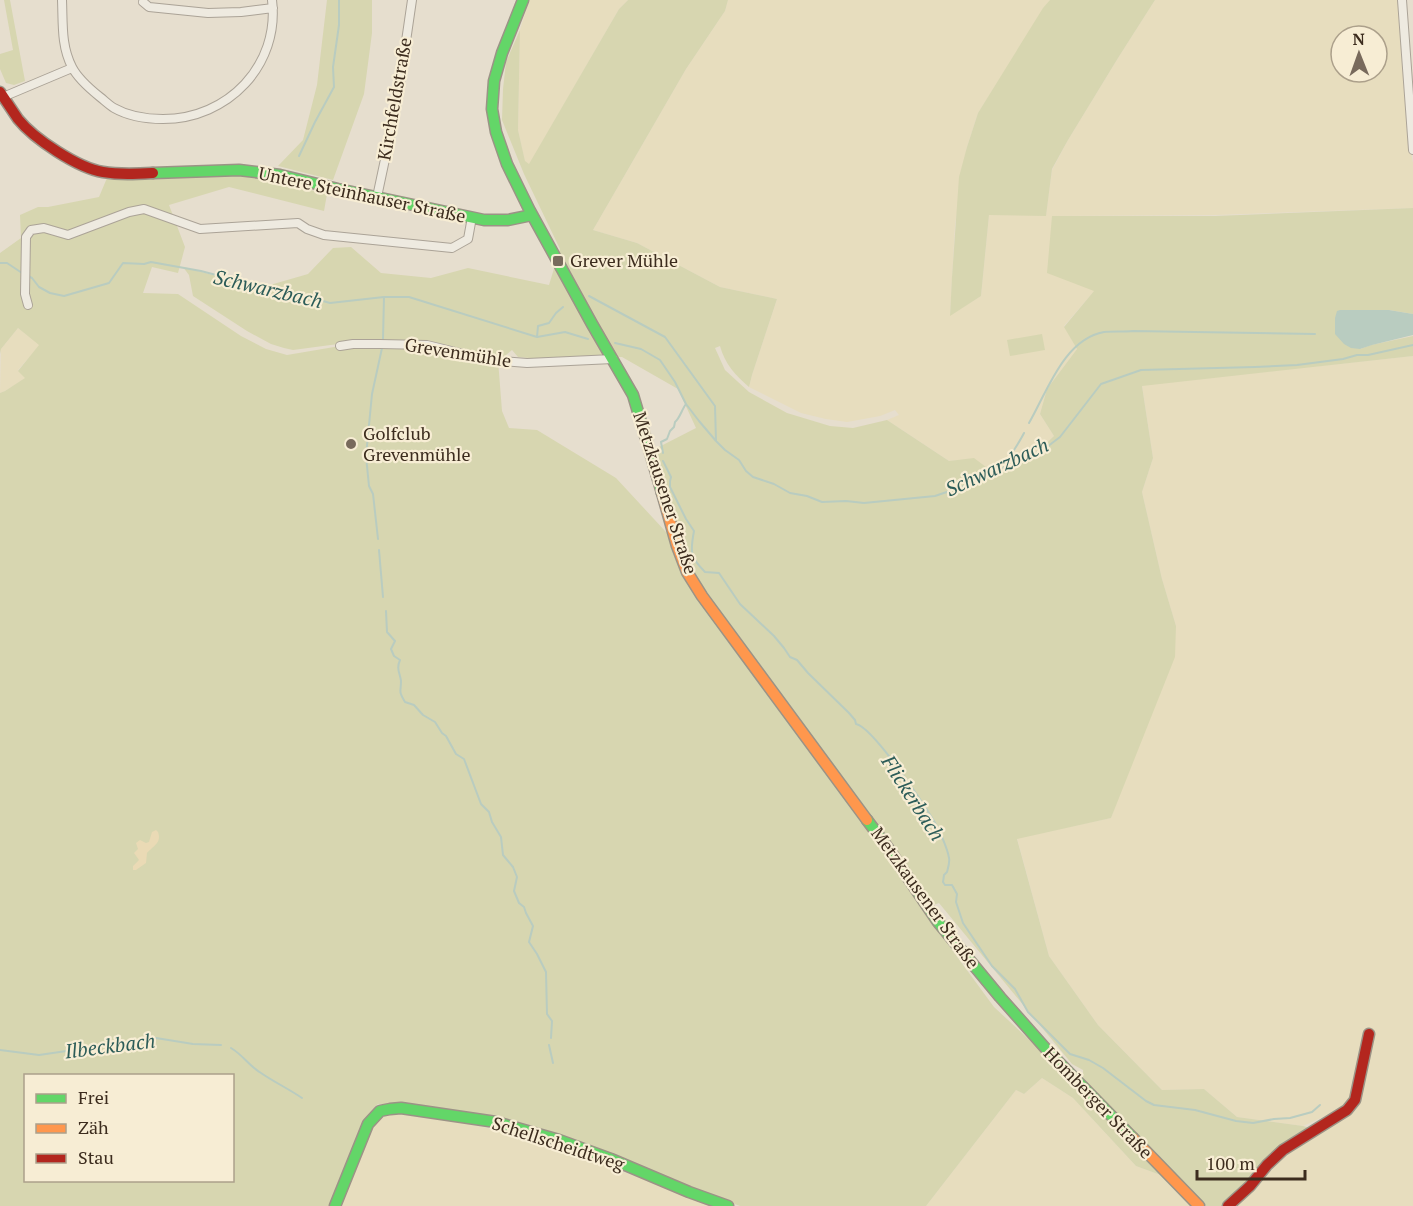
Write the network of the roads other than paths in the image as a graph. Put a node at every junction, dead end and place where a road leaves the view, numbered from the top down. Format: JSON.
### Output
{"nodes":[{"id":1,"x":62,"y":0,"type":"edge"},
{"id":2,"x":412,"y":0,"type":"edge"},
{"id":3,"x":523,"y":0,"type":"edge"},
{"id":4,"x":1402,"y":0,"type":"edge"},
{"id":5,"x":143,"y":3,"type":"dead end"},
{"id":6,"x":273,"y":4,"type":"edge"},
{"id":7,"x":72,"y":68,"type":"junction"},
{"id":8,"x":1,"y":96,"type":"edge"},
{"id":9,"x":1413,"y":150,"type":"edge"},
{"id":10,"x":377,"y":197,"type":"junction"},
{"id":11,"x":532,"y":214,"type":"junction"},
{"id":12,"x":472,"y":217,"type":"junction"},
{"id":13,"x":28,"y":305,"type":"dead end"},
{"id":14,"x":340,"y":346,"type":"dead end"},
{"id":15,"x":613,"y":359,"type":"junction"},
{"id":16,"x":1000,"y":997,"type":"joint"},
{"id":17,"x":1370,"y":1034,"type":"dead end"},
{"id":18,"x":335,"y":1206,"type":"edge"},
{"id":19,"x":728,"y":1206,"type":"edge"},
{"id":20,"x":1199,"y":1206,"type":"edge"},
{"id":21,"x":1228,"y":1206,"type":"edge"}],
"edges":[{"from":1,"to":7,"type":"street"},
{"from":2,"to":10,"type":"street","name":"Kirchfeldstraße"},
{"from":3,"to":11,"type":"main road","name":"Metzkausener Straße"},
{"from":4,"to":9,"type":"street"},
{"from":5,"to":6,"type":"street"},
{"from":6,"to":7,"type":"street"},
{"from":7,"to":8,"type":"street"},
{"from":8,"to":10,"type":"main road","name":"Untere Steinhauser Straße"},
{"from":10,"to":12,"type":"main road","name":"Untere Steinhauser Straße"},
{"from":11,"to":12,"type":"main road","name":"Untere Steinhauser Straße"},
{"from":11,"to":15,"type":"main road","name":"Metzkausener Straße"},
{"from":12,"to":13,"type":"street"},
{"from":14,"to":15,"type":"street","name":"Grevenmühle"},
{"from":15,"to":16,"type":"main road","name":"Metzkausener Straße"},
{"from":16,"to":20,"type":"main road","name":"Homberger Straße"},
{"from":17,"to":21,"type":"main road"},
{"from":18,"to":19,"type":"main road","name":"Schellscheidtweg"}]}
